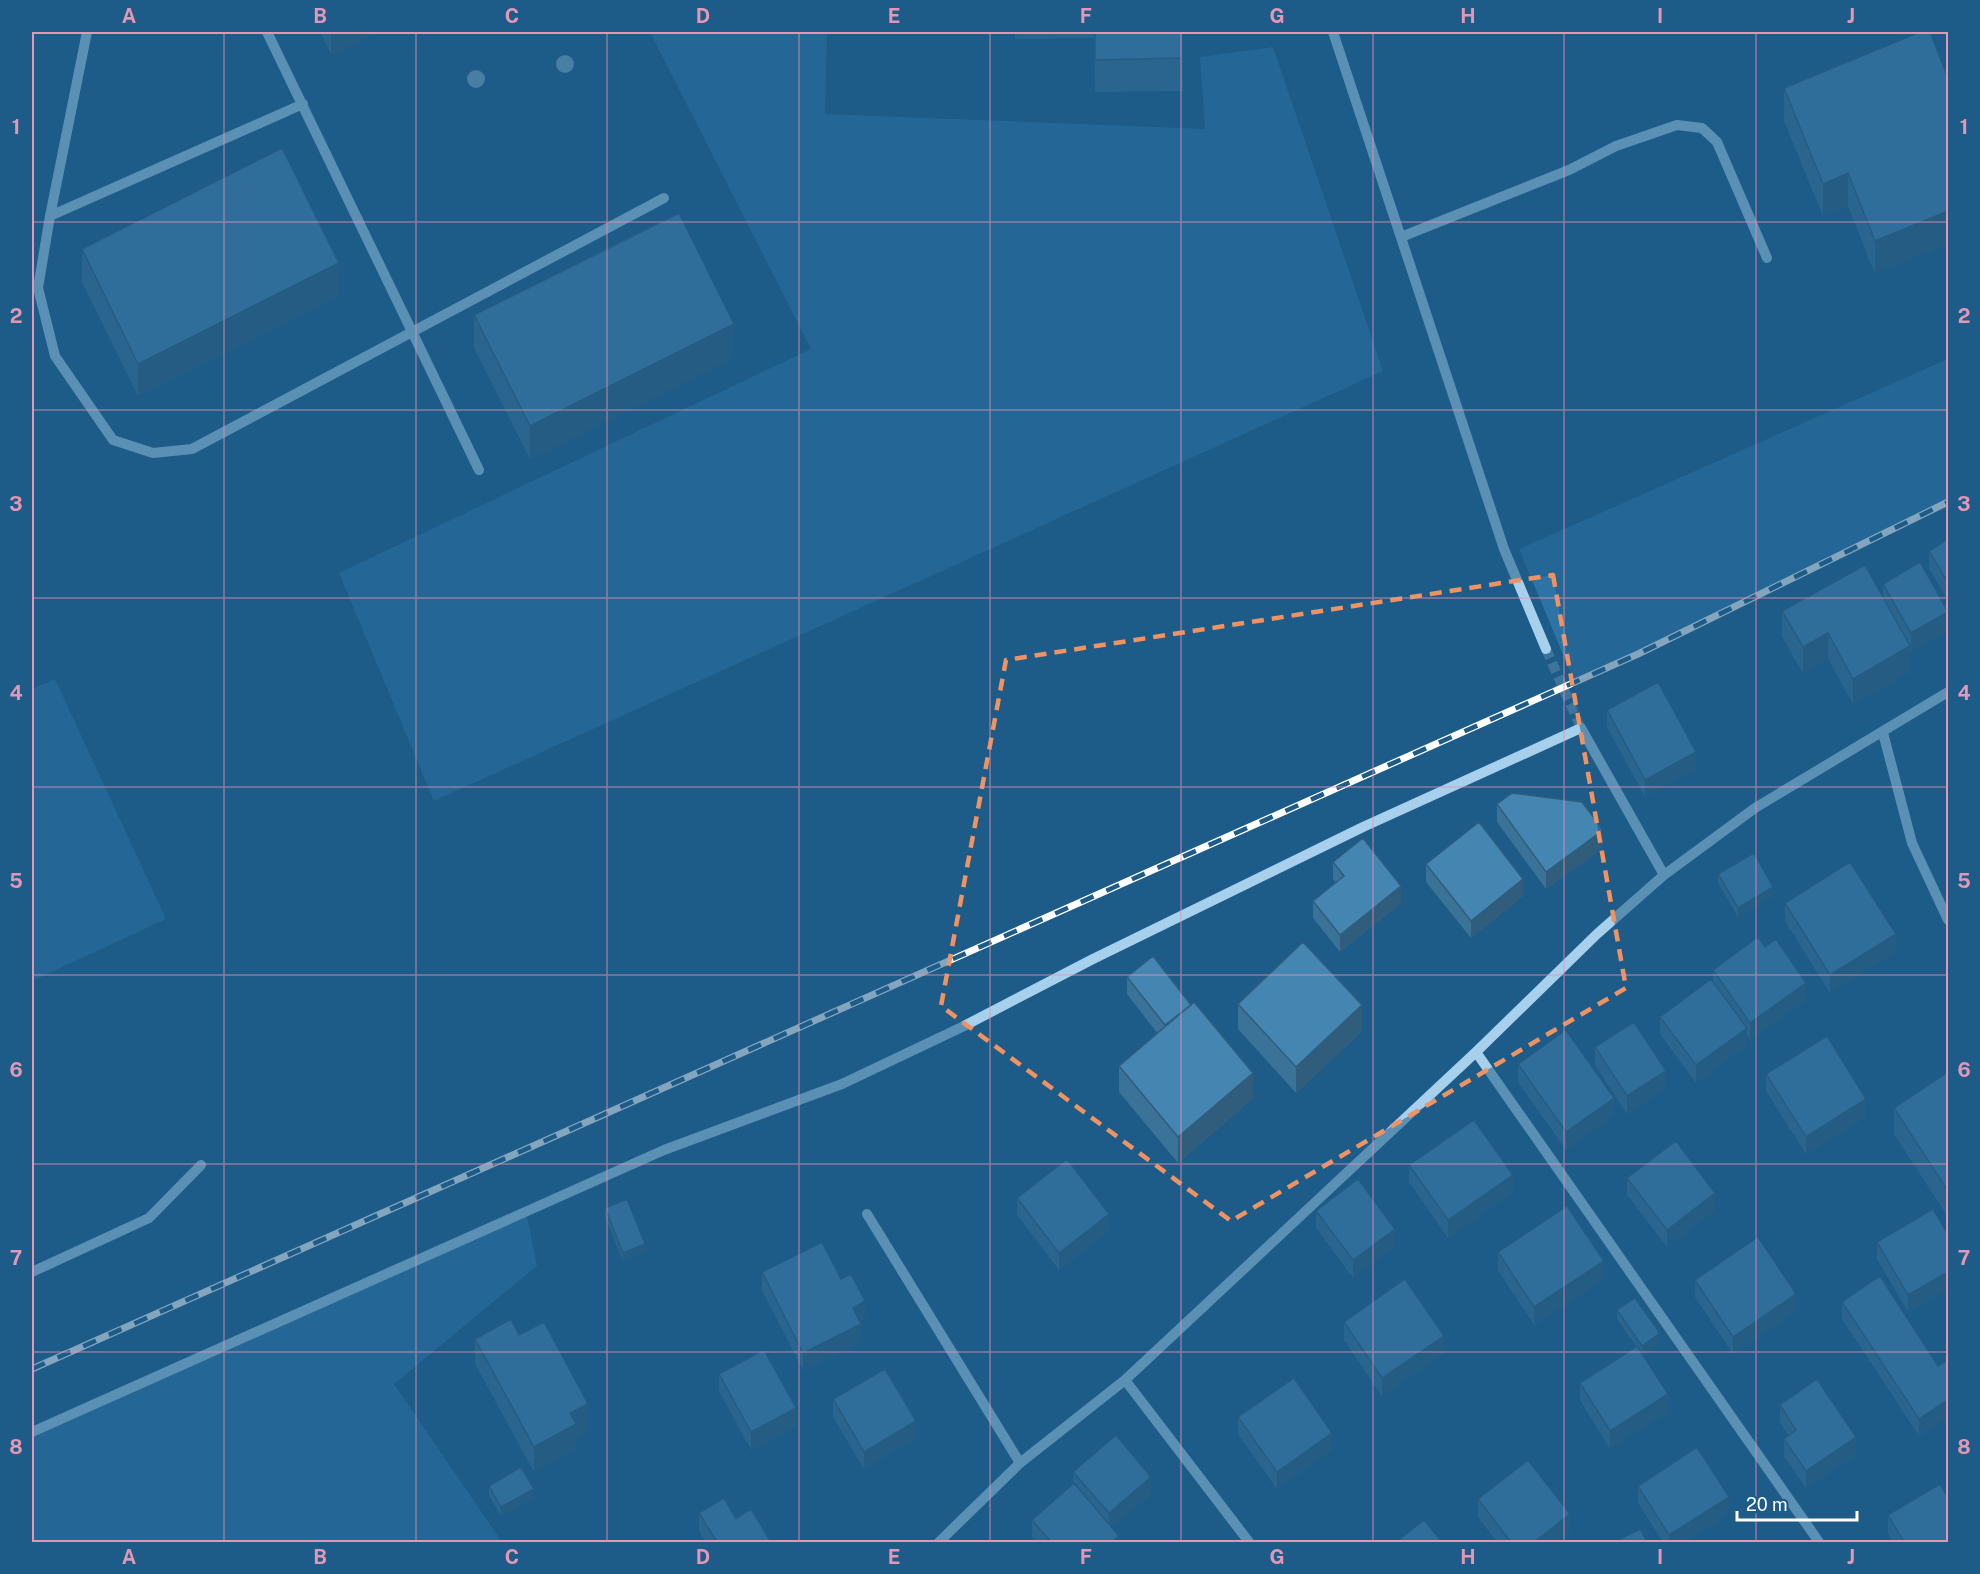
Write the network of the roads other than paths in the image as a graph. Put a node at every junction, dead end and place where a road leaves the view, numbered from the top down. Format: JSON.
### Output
{"nodes":[{"id":1,"x":87,"y":32,"type":"edge"},
{"id":2,"x":267,"y":32,"type":"edge"},
{"id":3,"x":1333,"y":32,"type":"edge"},
{"id":4,"x":303,"y":104,"type":"junction"},
{"id":5,"x":664,"y":198,"type":"dead end"},
{"id":6,"x":50,"y":216,"type":"junction"},
{"id":7,"x":1401,"y":237,"type":"junction"},
{"id":8,"x":1767,"y":258,"type":"dead end"},
{"id":9,"x":410,"y":331,"type":"junction"},
{"id":10,"x":479,"y":470,"type":"dead end"},
{"id":11,"x":1546,"y":649,"type":"tunnel mouth"},
{"id":12,"x":1948,"y":692,"type":"edge"},
{"id":13,"x":1883,"y":733,"type":"junction"},
{"id":14,"x":1664,"y":875,"type":"junction"},
{"id":15,"x":1948,"y":920,"type":"edge"},
{"id":16,"x":1476,"y":1052,"type":"junction"},
{"id":17,"x":201,"y":1165,"type":"dead end"},
{"id":18,"x":867,"y":1214,"type":"dead end"},
{"id":19,"x":32,"y":1272,"type":"edge"},
{"id":20,"x":1125,"y":1380,"type":"junction"},
{"id":21,"x":32,"y":1432,"type":"edge"},
{"id":22,"x":1020,"y":1463,"type":"junction"},
{"id":23,"x":939,"y":1542,"type":"edge"},
{"id":24,"x":1249,"y":1542,"type":"edge"},
{"id":25,"x":1819,"y":1542,"type":"edge"}],
"edges":[{"from":1,"to":6,"type":"street"},
{"from":2,"to":4,"type":"street"},
{"from":3,"to":7,"type":"street"},
{"from":4,"to":6,"type":"street"},
{"from":4,"to":9,"type":"street"},
{"from":5,"to":9,"type":"street"},
{"from":6,"to":9,"type":"street"},
{"from":7,"to":8,"type":"street"},
{"from":7,"to":11,"type":"street"},
{"from":9,"to":10,"type":"street"},
{"from":12,"to":13,"type":"street"},
{"from":13,"to":14,"type":"street"},
{"from":13,"to":15,"type":"street"},
{"from":14,"to":16,"type":"street"},
{"from":14,"to":21,"type":"street"},
{"from":16,"to":20,"type":"street"},
{"from":16,"to":25,"type":"street"},
{"from":17,"to":19,"type":"street"},
{"from":18,"to":22,"type":"street"},
{"from":20,"to":22,"type":"street"},
{"from":20,"to":24,"type":"street"},
{"from":22,"to":23,"type":"street"}]}
